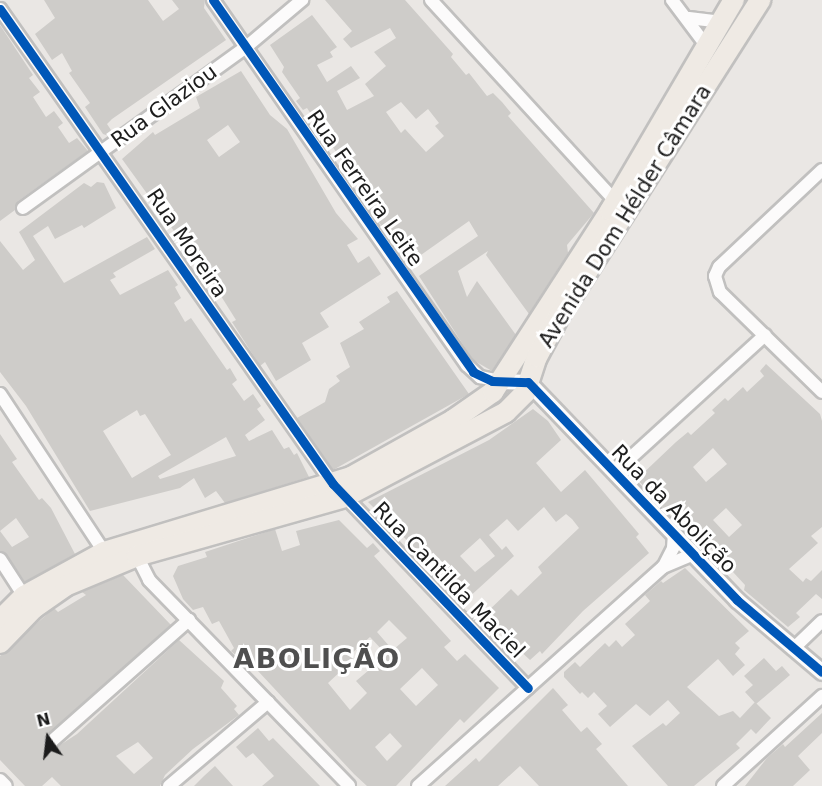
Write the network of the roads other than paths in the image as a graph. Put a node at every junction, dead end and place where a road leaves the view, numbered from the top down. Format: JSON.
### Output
{"nodes":[{"id":1,"x":213,"y":0,"type":"edge"},
{"id":2,"x":302,"y":0,"type":"edge"},
{"id":3,"x":431,"y":0,"type":"edge"},
{"id":4,"x":672,"y":0,"type":"edge"},
{"id":5,"x":734,"y":0,"type":"edge"},
{"id":6,"x":759,"y":0,"type":"edge"},
{"id":7,"x":0,"y":9,"type":"edge"},
{"id":8,"x":689,"y":18,"type":"junction"},
{"id":9,"x":723,"y":22,"type":"junction"},
{"id":10,"x":245,"y":48,"type":"junction"},
{"id":11,"x":708,"y":48,"type":"junction"},
{"id":12,"x":103,"y":151,"type":"junction"},
{"id":13,"x":822,"y":171,"type":"edge"},
{"id":14,"x":616,"y":202,"type":"junction"},
{"id":15,"x":23,"y":208,"type":"dead end"},
{"id":16,"x":765,"y":335,"type":"junction"},
{"id":17,"x":500,"y":381,"type":"junction"},
{"id":18,"x":528,"y":382,"type":"junction"},
{"id":19,"x":822,"y":392,"type":"edge"},
{"id":20,"x":0,"y":393,"type":"edge"},
{"id":21,"x":615,"y":472,"type":"junction"},
{"id":22,"x":339,"y":491,"type":"junction"},
{"id":23,"x":674,"y":534,"type":"junction"},
{"id":24,"x":104,"y":552,"type":"junction"},
{"id":25,"x":693,"y":554,"type":"junction"},
{"id":26,"x":137,"y":556,"type":"junction"},
{"id":27,"x":0,"y":559,"type":"edge"},
{"id":28,"x":663,"y":567,"type":"junction"},
{"id":29,"x":24,"y":596,"type":"junction"},
{"id":30,"x":0,"y":620,"type":"edge"},
{"id":31,"x":189,"y":621,"type":"junction"},
{"id":32,"x":822,"y":621,"type":"edge"},
{"id":33,"x":0,"y":643,"type":"edge"},
{"id":34,"x":793,"y":649,"type":"junction"},
{"id":35,"x":822,"y":672,"type":"edge"},
{"id":36,"x":528,"y":688,"type":"junction"},
{"id":37,"x":822,"y":696,"type":"edge"},
{"id":38,"x":268,"y":702,"type":"junction"},
{"id":39,"x":52,"y":741,"type":"dead end"},
{"id":40,"x":0,"y":780,"type":"edge"},
{"id":41,"x":6,"y":786,"type":"edge"},
{"id":42,"x":169,"y":786,"type":"edge"},
{"id":43,"x":349,"y":786,"type":"edge"},
{"id":44,"x":418,"y":786,"type":"edge"},
{"id":45,"x":723,"y":786,"type":"edge"}],
"edges":[{"from":1,"to":10,"type":"street","name":"Rua Ferreira Leite"},
{"from":2,"to":10,"type":"street","name":"Rua Glaziou"},
{"from":3,"to":14,"type":"street"},
{"from":4,"to":8,"type":"street"},
{"from":5,"to":9,"type":"main road","name":"Avenida Dom Hélder Câmara"},
{"from":6,"to":18,"type":"main road","name":"Avenida Dom Hélder Câmara"},
{"from":7,"to":12,"type":"street","name":"Rua Moreira"},
{"from":8,"to":9,"type":"street"},
{"from":8,"to":11,"type":"street"},
{"from":9,"to":11,"type":"main road","name":"Avenida Dom Hélder Câmara"},
{"from":10,"to":12,"type":"street","name":"Rua Glaziou"},
{"from":10,"to":17,"type":"street","name":"Rua Ferreira Leite"},
{"from":11,"to":14,"type":"main road","name":"Avenida Dom Hélder Câmara"},
{"from":12,"to":15,"type":"street","name":"Rua Glaziou"},
{"from":12,"to":22,"type":"street","name":"Rua Moreira"},
{"from":13,"to":16,"type":"street"},
{"from":14,"to":17,"type":"main road","name":"Avenida Dom Hélder Câmara"},
{"from":16,"to":19,"type":"street"},
{"from":16,"to":21,"type":"street"},
{"from":17,"to":18,"type":"street"},
{"from":17,"to":22,"type":"main road","name":"Avenida Dom Hélder Câmara"},
{"from":18,"to":21,"type":"street","name":"Rua da Abolição"},
{"from":18,"to":22,"type":"main road","name":"Avenida Dom Hélder Câmara"},
{"from":20,"to":24,"type":"street"},
{"from":21,"to":23,"type":"street","name":"Rua da Abolição"},
{"from":22,"to":24,"type":"main road","name":"Avenida Dom Hélder Câmara"},
{"from":22,"to":26,"type":"main road","name":"Avenida Dom Hélder Câmara"},
{"from":22,"to":36,"type":"street","name":"Rua Cantilda Maciel"},
{"from":23,"to":25,"type":"street","name":"Rua da Abolição"},
{"from":23,"to":28,"type":"street"},
{"from":24,"to":29,"type":"main road","name":"Avenida Dom Hélder Câmara"},
{"from":25,"to":28,"type":"street"},
{"from":25,"to":34,"type":"street","name":"Rua da Abolição"},
{"from":26,"to":31,"type":"street"},
{"from":26,"to":33,"type":"main road","name":"Avenida Dom Hélder Câmara"},
{"from":27,"to":29,"type":"street"},
{"from":28,"to":36,"type":"street"},
{"from":29,"to":30,"type":"main road","name":"Avenida Dom Hélder Câmara"},
{"from":31,"to":38,"type":"street"},
{"from":31,"to":39,"type":"street"},
{"from":32,"to":34,"type":"street"},
{"from":34,"to":35,"type":"street","name":"Rua da Abolição"},
{"from":36,"to":44,"type":"street"},
{"from":37,"to":45,"type":"street"},
{"from":38,"to":42,"type":"street"},
{"from":38,"to":43,"type":"street"},
{"from":40,"to":41,"type":"street"}]}
